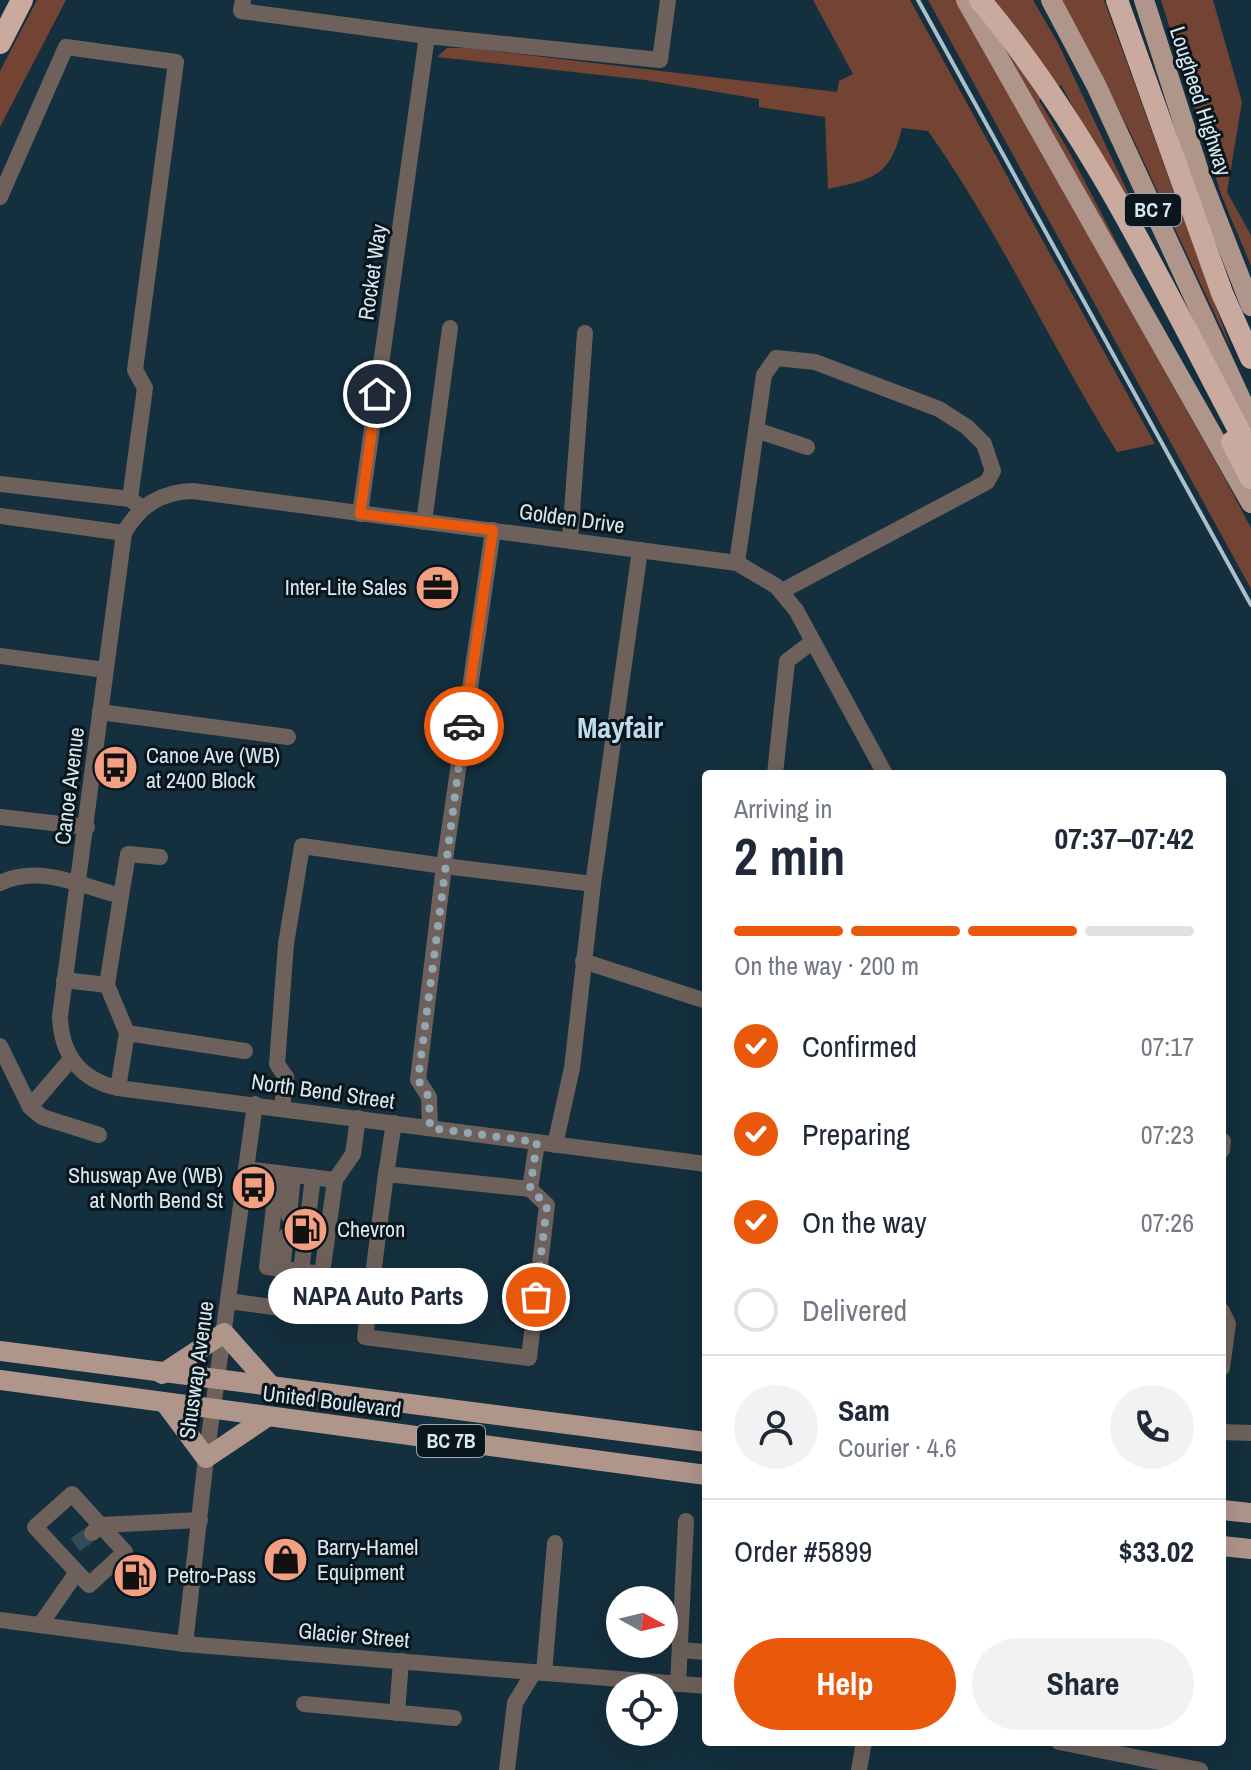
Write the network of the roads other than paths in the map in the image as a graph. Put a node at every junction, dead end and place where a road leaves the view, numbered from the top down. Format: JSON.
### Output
{"nodes":[{"id":1,"x":22,"y":0,"type":"edge"},
{"id":2,"x":243,"y":0,"type":"edge"},
{"id":3,"x":668,"y":0,"type":"edge"},
{"id":4,"x":966,"y":0,"type":"edge"},
{"id":5,"x":980,"y":0,"type":"edge"},
{"id":6,"x":1051,"y":0,"type":"edge"},
{"id":7,"x":1117,"y":0,"type":"edge"},
{"id":8,"x":1144,"y":0,"type":"edge"},
{"id":9,"x":427,"y":36,"type":"junction"},
{"id":10,"x":0,"y":43,"type":"edge"},
{"id":11,"x":1057,"y":100,"type":"junction"},
{"id":12,"x":0,"y":197,"type":"edge"},
{"id":13,"x":1251,"y":306,"type":"edge"},
{"id":14,"x":450,"y":328,"type":"dead end"},
{"id":15,"x":585,"y":333,"type":"dead end"},
{"id":16,"x":1251,"y":358,"type":"edge"},
{"id":17,"x":1251,"y":421,"type":"edge"},
{"id":18,"x":756,"y":430,"type":"junction"},
{"id":19,"x":807,"y":447,"type":"dead end"},
{"id":20,"x":1251,"y":453,"type":"edge"},
{"id":21,"x":1251,"y":478,"type":"edge"},
{"id":22,"x":0,"y":484,"type":"edge"},
{"id":23,"x":1251,"y":503,"type":"edge"},
{"id":24,"x":136,"y":504,"type":"junction"},
{"id":25,"x":360,"y":514,"type":"junction"},
{"id":26,"x":0,"y":516,"type":"edge"},
{"id":27,"x":424,"y":522,"type":"junction"},
{"id":28,"x":493,"y":530,"type":"junction"},
{"id":29,"x":124,"y":533,"type":"junction"},
{"id":30,"x":570,"y":539,"type":"junction"},
{"id":31,"x":640,"y":550,"type":"junction"},
{"id":32,"x":737,"y":563,"type":"junction"},
{"id":33,"x":782,"y":591,"type":"junction"},
{"id":34,"x":812,"y":642,"type":"junction"},
{"id":35,"x":0,"y":656,"type":"edge"},
{"id":36,"x":105,"y":670,"type":"junction"},
{"id":37,"x":100,"y":712,"type":"junction"},
{"id":38,"x":288,"y":737,"type":"dead end"},
{"id":39,"x":775,"y":770,"type":"edge"},
{"id":40,"x":883,"y":770,"type":"edge"},
{"id":41,"x":0,"y":817,"type":"edge"},
{"id":42,"x":87,"y":827,"type":"junction"},
{"id":43,"x":160,"y":857,"type":"dead end"},
{"id":44,"x":444,"y":866,"type":"junction"},
{"id":45,"x":77,"y":882,"type":"junction"},
{"id":46,"x":0,"y":883,"type":"edge"},
{"id":47,"x":593,"y":884,"type":"junction"},
{"id":48,"x":121,"y":896,"type":"junction"},
{"id":49,"x":583,"y":961,"type":"junction"},
{"id":50,"x":64,"y":980,"type":"junction"},
{"id":51,"x":107,"y":985,"type":"junction"},
{"id":52,"x":702,"y":1000,"type":"edge"},
{"id":53,"x":127,"y":1033,"type":"junction"},
{"id":54,"x":0,"y":1046,"type":"edge"},
{"id":55,"x":245,"y":1051,"type":"dead end"},
{"id":56,"x":76,"y":1065,"type":"junction"},
{"id":57,"x":118,"y":1088,"type":"junction"},
{"id":58,"x":255,"y":1104,"type":"junction"},
{"id":59,"x":30,"y":1107,"type":"junction"},
{"id":60,"x":282,"y":1107,"type":"junction"},
{"id":61,"x":358,"y":1118,"type":"junction"},
{"id":62,"x":394,"y":1123,"type":"junction"},
{"id":63,"x":430,"y":1128,"type":"junction"},
{"id":64,"x":99,"y":1135,"type":"dead end"},
{"id":65,"x":537,"y":1142,"type":"junction"},
{"id":66,"x":555,"y":1145,"type":"junction"},
{"id":67,"x":702,"y":1163,"type":"edge"},
{"id":68,"x":246,"y":1169,"type":"junction"},
{"id":69,"x":286,"y":1174,"type":"junction"},
{"id":70,"x":386,"y":1174,"type":"junction"},
{"id":71,"x":313,"y":1177,"type":"junction"},
{"id":72,"x":335,"y":1180,"type":"junction"},
{"id":73,"x":530,"y":1189,"type":"junction"},
{"id":74,"x":289,"y":1216,"type":"dead end"},
{"id":75,"x":308,"y":1218,"type":"dead end"},
{"id":76,"x":286,"y":1236,"type":"dead end"},
{"id":77,"x":305,"y":1239,"type":"dead end"},
{"id":78,"x":292,"y":1270,"type":"junction"},
{"id":79,"x":228,"y":1301,"type":"junction"},
{"id":80,"x":224,"y":1333,"type":"junction"},
{"id":81,"x":0,"y":1351,"type":"edge"},
{"id":82,"x":162,"y":1374,"type":"junction"},
{"id":83,"x":0,"y":1380,"type":"edge"},
{"id":84,"x":216,"y":1382,"type":"junction"},
{"id":85,"x":273,"y":1388,"type":"junction"},
{"id":86,"x":165,"y":1403,"type":"junction"},
{"id":87,"x":213,"y":1410,"type":"junction"},
{"id":88,"x":267,"y":1417,"type":"junction"},
{"id":89,"x":1226,"y":1432,"type":"edge"},
{"id":90,"x":1251,"y":1433,"type":"edge"},
{"id":91,"x":702,"y":1442,"type":"edge"},
{"id":92,"x":206,"y":1458,"type":"junction"},
{"id":93,"x":702,"y":1474,"type":"edge"},
{"id":94,"x":1226,"y":1510,"type":"edge"},
{"id":95,"x":1251,"y":1513,"type":"edge"},
{"id":96,"x":200,"y":1520,"type":"junction"},
{"id":97,"x":686,"y":1521,"type":"dead end"},
{"id":98,"x":97,"y":1529,"type":"junction"},
{"id":99,"x":555,"y":1543,"type":"dead end"},
{"id":100,"x":1226,"y":1546,"type":"edge"},
{"id":101,"x":1251,"y":1549,"type":"edge"},
{"id":102,"x":77,"y":1572,"type":"junction"},
{"id":103,"x":0,"y":1620,"type":"edge"},
{"id":104,"x":40,"y":1625,"type":"junction"},
{"id":105,"x":185,"y":1644,"type":"junction"},
{"id":106,"x":680,"y":1650,"type":"junction"},
{"id":107,"x":702,"y":1652,"type":"edge"},
{"id":108,"x":401,"y":1661,"type":"junction"},
{"id":109,"x":539,"y":1672,"type":"junction"},
{"id":110,"x":606,"y":1678,"type":"edge"},
{"id":111,"x":678,"y":1684,"type":"joint"},
{"id":112,"x":702,"y":1686,"type":"edge"},
{"id":113,"x":304,"y":1704,"type":"dead end"},
{"id":114,"x":397,"y":1713,"type":"junction"},
{"id":115,"x":454,"y":1718,"type":"dead end"},
{"id":116,"x":863,"y":1746,"type":"edge"},
{"id":117,"x":1079,"y":1746,"type":"edge"},
{"id":118,"x":507,"y":1770,"type":"edge"},
{"id":119,"x":859,"y":1770,"type":"edge"},
{"id":120,"x":1200,"y":1770,"type":"edge"}],
"edges":[{"from":1,"to":10,"type":"highway"},
{"from":2,"to":9,"type":"street"},
{"from":3,"to":9,"type":"street"},
{"from":4,"to":23,"type":"main road"},
{"from":5,"to":11,"type":"highway"},
{"from":6,"to":17,"type":"main road","number":"BC 7"},
{"from":7,"to":16,"type":"highway"},
{"from":8,"to":13,"type":"main road","name":"Lougheed Highway","number":"BC 7"},
{"from":9,"to":25,"type":"street","name":"Rocket Way"},
{"from":11,"to":20,"type":"highway"},
{"from":11,"to":21,"type":"highway"},
{"from":12,"to":24,"type":"street"},
{"from":14,"to":27,"type":"street"},
{"from":15,"to":30,"type":"street"},
{"from":18,"to":19,"type":"street"},
{"from":18,"to":32,"type":"street"},
{"from":18,"to":33,"type":"street"},
{"from":22,"to":24,"type":"street"},
{"from":24,"to":25,"type":"street","name":"Golden Drive"},
{"from":24,"to":29,"type":"street","name":"Canoe Avenue"},
{"from":25,"to":27,"type":"street","name":"Golden Drive"},
{"from":26,"to":29,"type":"street"},
{"from":27,"to":28,"type":"street","name":"Golden Drive"},
{"from":28,"to":30,"type":"street","name":"Golden Drive"},
{"from":28,"to":44,"type":"street"},
{"from":29,"to":36,"type":"street","name":"Canoe Avenue"},
{"from":30,"to":31,"type":"street","name":"Golden Drive"},
{"from":31,"to":32,"type":"street","name":"Golden Drive"},
{"from":31,"to":47,"type":"street"},
{"from":32,"to":33,"type":"street","name":"Golden Drive"},
{"from":33,"to":34,"type":"street","name":"Golden Drive"},
{"from":34,"to":39,"type":"street"},
{"from":34,"to":40,"type":"street","name":"Golden Drive"},
{"from":35,"to":36,"type":"street"},
{"from":36,"to":37,"type":"street","name":"Canoe Avenue"},
{"from":37,"to":38,"type":"street"},
{"from":37,"to":42,"type":"street","name":"Canoe Avenue"},
{"from":41,"to":42,"type":"street"},
{"from":42,"to":45,"type":"street","name":"Canoe Avenue"},
{"from":43,"to":48,"type":"street"},
{"from":44,"to":47,"type":"street"},
{"from":44,"to":60,"type":"street"},
{"from":44,"to":63,"type":"street"},
{"from":45,"to":46,"type":"street"},
{"from":45,"to":48,"type":"street"},
{"from":45,"to":50,"type":"street","name":"Canoe Avenue"},
{"from":47,"to":49,"type":"street"},
{"from":48,"to":51,"type":"street"},
{"from":49,"to":52,"type":"street"},
{"from":49,"to":66,"type":"street"},
{"from":50,"to":51,"type":"street"},
{"from":50,"to":56,"type":"street","name":"Canoe Avenue"},
{"from":51,"to":53,"type":"street"},
{"from":53,"to":55,"type":"street"},
{"from":53,"to":57,"type":"street"},
{"from":54,"to":59,"type":"street"},
{"from":56,"to":57,"type":"street","name":"North Bend Street"},
{"from":56,"to":59,"type":"street"},
{"from":57,"to":58,"type":"street","name":"North Bend Street"},
{"from":58,"to":60,"type":"street","name":"North Bend Street"},
{"from":58,"to":68,"type":"street","name":"Shuswap Avenue"},
{"from":59,"to":64,"type":"street"},
{"from":60,"to":61,"type":"street","name":"North Bend Street"},
{"from":61,"to":62,"type":"street","name":"North Bend Street"},
{"from":61,"to":72,"type":"street"},
{"from":62,"to":63,"type":"street","name":"North Bend Street"},
{"from":62,"to":70,"type":"street"},
{"from":63,"to":65,"type":"street","name":"North Bend Street"},
{"from":65,"to":66,"type":"street","name":"North Bend Street"},
{"from":65,"to":73,"type":"street"},
{"from":66,"to":67,"type":"street","name":"North Bend Street"},
{"from":68,"to":69,"type":"street"},
{"from":68,"to":79,"type":"street","name":"Shuswap Avenue"},
{"from":69,"to":71,"type":"street"},
{"from":69,"to":74,"type":"street"},
{"from":69,"to":78,"type":"street"},
{"from":70,"to":73,"type":"street"},
{"from":70,"to":73,"type":"street"},
{"from":71,"to":72,"type":"street"},
{"from":71,"to":75,"type":"street"},
{"from":72,"to":78,"type":"street"},
{"from":76,"to":78,"type":"street"},
{"from":77,"to":78,"type":"street"},
{"from":78,"to":79,"type":"street"},
{"from":79,"to":80,"type":"street","name":"Shuswap Avenue"},
{"from":80,"to":82,"type":"main road"},
{"from":80,"to":84,"type":"street","name":"Shuswap Avenue"},
{"from":80,"to":85,"type":"main road"},
{"from":81,"to":82,"type":"main road","name":"United Boulevard","number":"BC 7B"},
{"from":82,"to":84,"type":"main road","name":"United Boulevard","number":"BC 7B"},
{"from":83,"to":86,"type":"main road","name":"United Boulevard","number":"BC 7B"},
{"from":84,"to":85,"type":"main road","name":"United Boulevard","number":"BC 7B"},
{"from":84,"to":87,"type":"street","name":"Shuswap Avenue"},
{"from":85,"to":91,"type":"main road","name":"United Boulevard","number":"BC 7B"},
{"from":86,"to":87,"type":"main road","name":"United Boulevard","number":"BC 7B"},
{"from":86,"to":92,"type":"main road"},
{"from":87,"to":88,"type":"main road","name":"United Boulevard","number":"BC 7B"},
{"from":87,"to":92,"type":"street","name":"Shuswap Avenue"},
{"from":88,"to":92,"type":"main road"},
{"from":88,"to":93,"type":"main road","name":"United Boulevard","number":"BC 7B"},
{"from":89,"to":90,"type":"street"},
{"from":92,"to":96,"type":"street","name":"Shuswap Avenue"},
{"from":94,"to":95,"type":"main road"},
{"from":96,"to":98,"type":"street"},
{"from":96,"to":105,"type":"street","name":"Shuswap Avenue"},
{"from":97,"to":106,"type":"street"},
{"from":98,"to":102,"type":"street"},
{"from":98,"to":102,"type":"street"},
{"from":99,"to":109,"type":"street"},
{"from":100,"to":101,"type":"main road"},
{"from":102,"to":104,"type":"street"},
{"from":103,"to":104,"type":"street","name":"Glacier Street"},
{"from":104,"to":105,"type":"street","name":"Glacier Street"},
{"from":105,"to":108,"type":"street","name":"Glacier Street"},
{"from":106,"to":107,"type":"street"},
{"from":106,"to":111,"type":"street"},
{"from":108,"to":109,"type":"street","name":"Glacier Street"},
{"from":108,"to":114,"type":"street"},
{"from":109,"to":110,"type":"street","name":"Glacier Street"},
{"from":109,"to":118,"type":"street"},
{"from":111,"to":112,"type":"street","name":"Glacier Street"},
{"from":113,"to":114,"type":"street"},
{"from":114,"to":115,"type":"street"},
{"from":116,"to":119,"type":"street"},
{"from":117,"to":120,"type":"street"}]}
